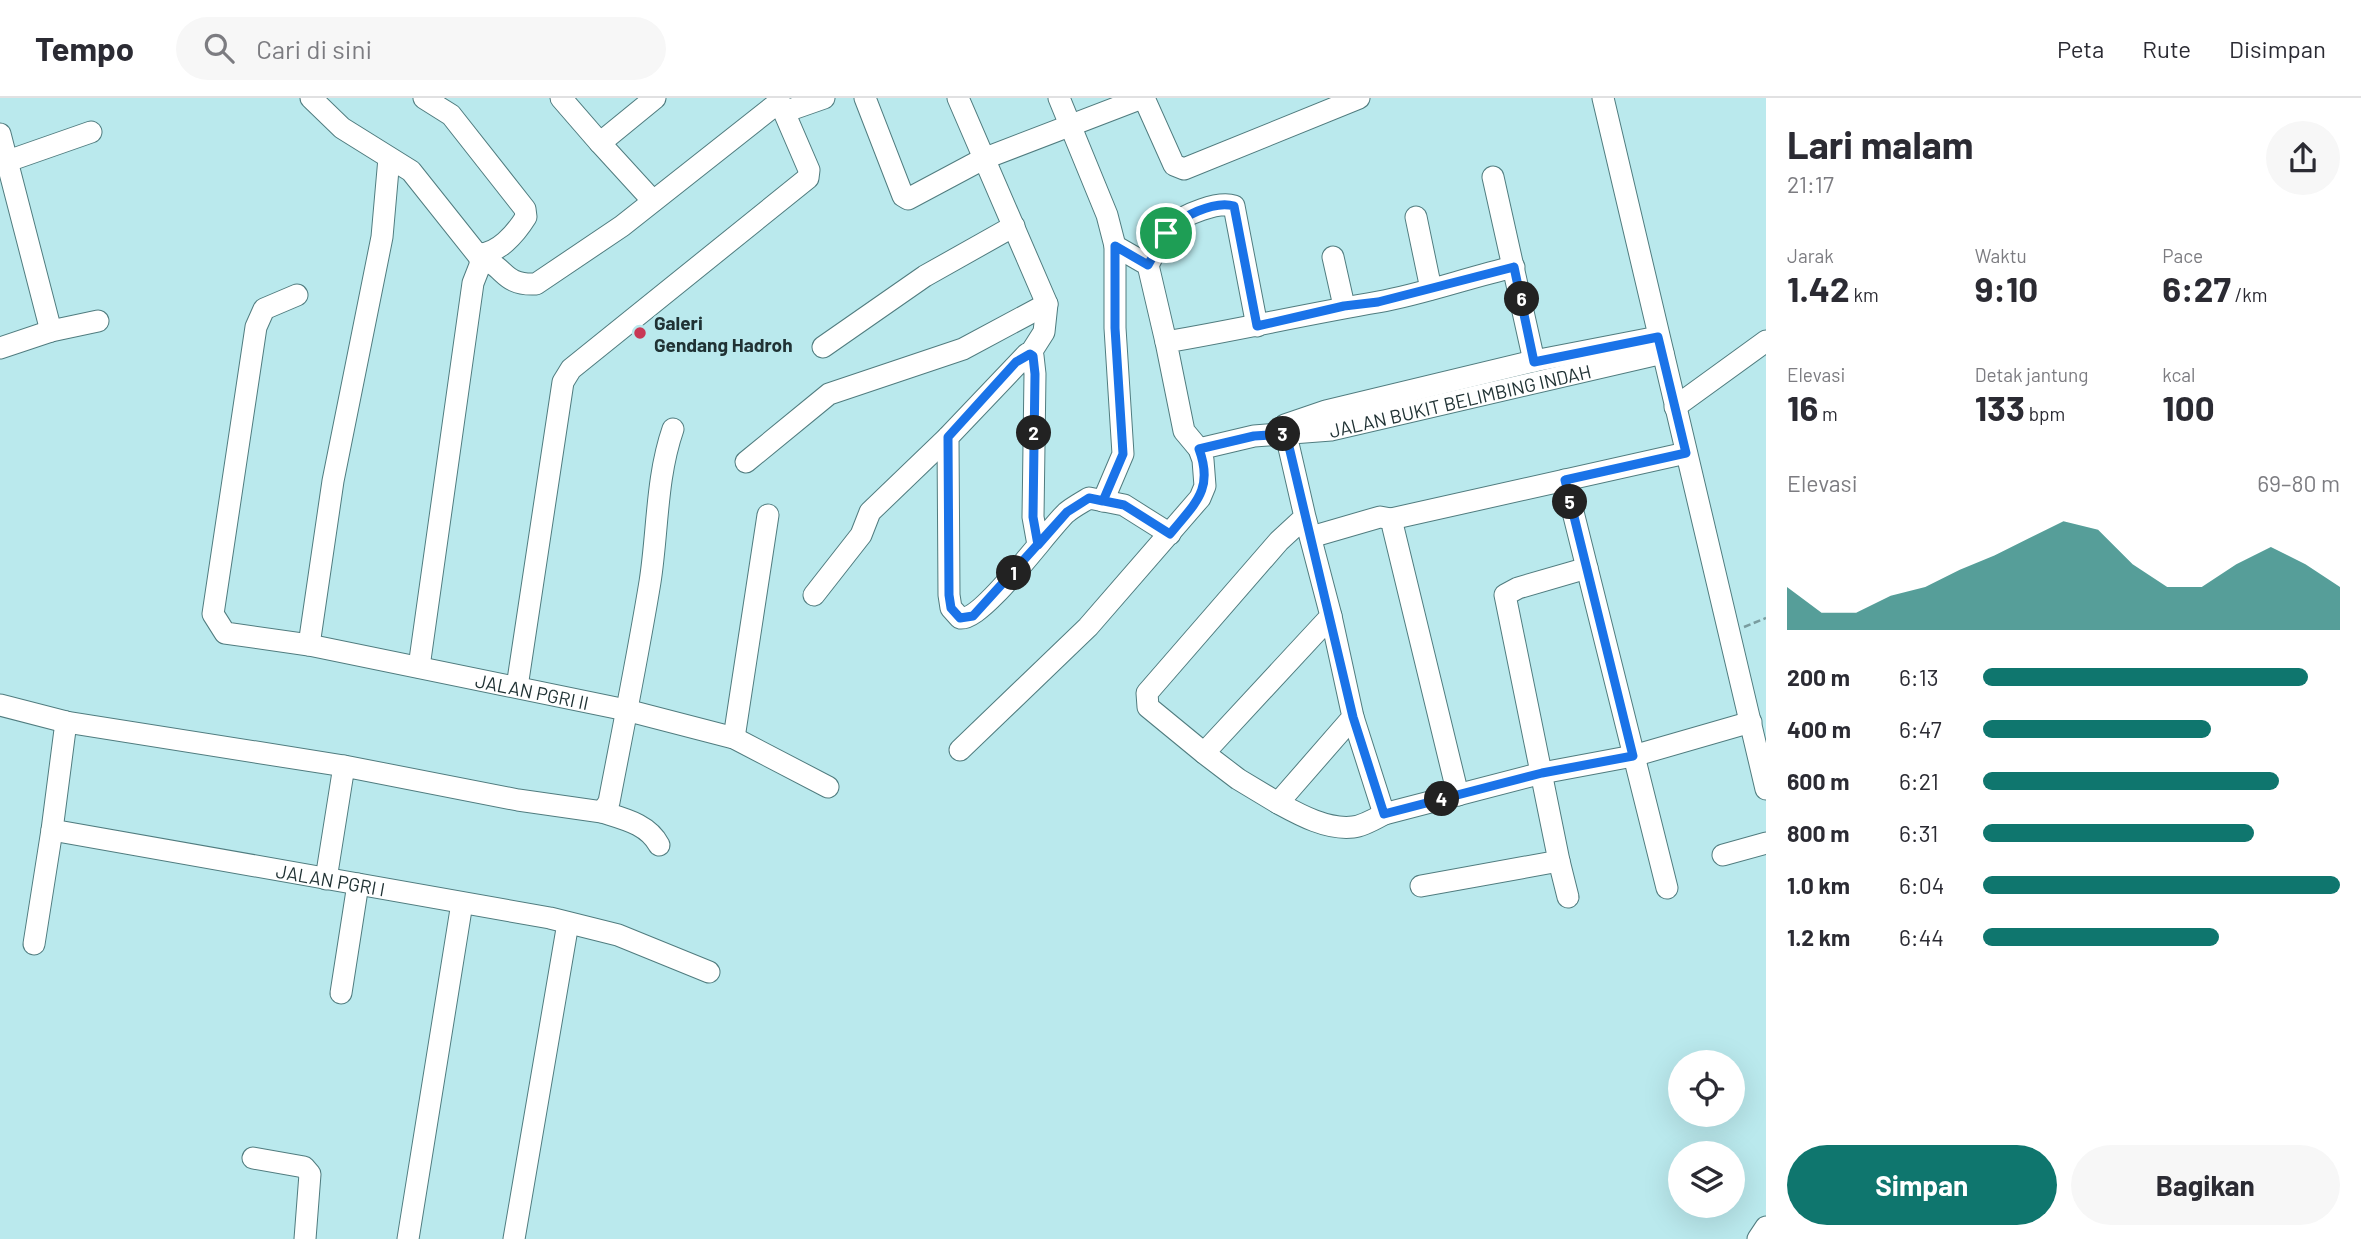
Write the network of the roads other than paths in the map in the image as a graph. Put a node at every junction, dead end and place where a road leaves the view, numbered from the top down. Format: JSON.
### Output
{"nodes":[{"id":1,"x":311,"y":98,"type":"edge"},
{"id":2,"x":424,"y":98,"type":"edge"},
{"id":3,"x":561,"y":98,"type":"edge"},
{"id":4,"x":655,"y":98,"type":"edge"},
{"id":5,"x":824,"y":98,"type":"edge"},
{"id":6,"x":865,"y":98,"type":"edge"},
{"id":7,"x":958,"y":98,"type":"edge"},
{"id":8,"x":1059,"y":98,"type":"edge"},
{"id":9,"x":1143,"y":98,"type":"edge"},
{"id":10,"x":1359,"y":98,"type":"edge"},
{"id":11,"x":1602,"y":98,"type":"edge"},
{"id":12,"x":781,"y":104,"type":"edge"},
{"id":13,"x":1070,"y":125,"type":"junction"},
{"id":14,"x":91,"y":132,"type":"dead end"},
{"id":15,"x":0,"y":134,"type":"edge"},
{"id":16,"x":600,"y":143,"type":"junction"},
{"id":17,"x":389,"y":158,"type":"junction"},
{"id":18,"x":983,"y":159,"type":"junction"},
{"id":19,"x":8,"y":160,"type":"junction"},
{"id":20,"x":1493,"y":177,"type":"dead end"},
{"id":21,"x":653,"y":201,"type":"junction"},
{"id":22,"x":1416,"y":217,"type":"dead end"},
{"id":23,"x":1014,"y":226,"type":"junction"},
{"id":24,"x":1115,"y":246,"type":"junction"},
{"id":25,"x":1333,"y":257,"type":"dead end"},
{"id":26,"x":482,"y":258,"type":"junction"},
{"id":27,"x":1148,"y":265,"type":"junction"},
{"id":28,"x":1514,"y":267,"type":"junction"},
{"id":29,"x":1431,"y":289,"type":"junction"},
{"id":30,"x":297,"y":295,"type":"dead end"},
{"id":31,"x":1047,"y":304,"type":"junction"},
{"id":32,"x":1344,"y":306,"type":"junction"},
{"id":33,"x":98,"y":321,"type":"dead end"},
{"id":34,"x":1257,"y":326,"type":"junction"},
{"id":35,"x":51,"y":331,"type":"junction"},
{"id":36,"x":1766,"y":341,"type":"edge"},
{"id":37,"x":1166,"y":342,"type":"junction"},
{"id":38,"x":1660,"y":345,"type":"junction"},
{"id":39,"x":823,"y":347,"type":"dead end"},
{"id":40,"x":0,"y":348,"type":"edge"},
{"id":41,"x":1030,"y":354,"type":"junction"},
{"id":42,"x":1534,"y":362,"type":"junction"},
{"id":43,"x":1675,"y":407,"type":"junction"},
{"id":44,"x":673,"y":429,"type":"dead end"},
{"id":45,"x":1285,"y":430,"type":"junction"},
{"id":46,"x":948,"y":437,"type":"junction"},
{"id":47,"x":1199,"y":449,"type":"junction"},
{"id":48,"x":1686,"y":453,"type":"junction"},
{"id":49,"x":746,"y":463,"type":"dead end"},
{"id":50,"x":1565,"y":480,"type":"junction"},
{"id":51,"x":1103,"y":501,"type":"junction"},
{"id":52,"x":768,"y":514,"type":"dead end"},
{"id":53,"x":1391,"y":519,"type":"junction"},
{"id":54,"x":1308,"y":527,"type":"junction"},
{"id":55,"x":1170,"y":534,"type":"junction"},
{"id":56,"x":1038,"y":545,"type":"junction"},
{"id":57,"x":1587,"y":568,"type":"junction"},
{"id":58,"x":814,"y":595,"type":"dead end"},
{"id":59,"x":1331,"y":616,"type":"junction"},
{"id":60,"x":309,"y":645,"type":"junction"},
{"id":61,"x":419,"y":667,"type":"junction"},
{"id":62,"x":517,"y":687,"type":"junction"},
{"id":63,"x":0,"y":705,"type":"edge"},
{"id":64,"x":626,"y":710,"type":"junction"},
{"id":65,"x":1353,"y":717,"type":"junction"},
{"id":66,"x":66,"y":722,"type":"junction"},
{"id":67,"x":1751,"y":722,"type":"junction"},
{"id":68,"x":734,"y":738,"type":"junction"},
{"id":69,"x":960,"y":750,"type":"dead end"},
{"id":70,"x":1204,"y":753,"type":"junction"},
{"id":71,"x":1633,"y":756,"type":"junction"},
{"id":72,"x":344,"y":766,"type":"junction"},
{"id":73,"x":1542,"y":773,"type":"junction"},
{"id":74,"x":828,"y":787,"type":"dead end"},
{"id":75,"x":1766,"y":789,"type":"edge"},
{"id":76,"x":1458,"y":795,"type":"junction"},
{"id":77,"x":1278,"y":803,"type":"junction"},
{"id":78,"x":602,"y":812,"type":"junction"},
{"id":79,"x":1384,"y":814,"type":"junction"},
{"id":80,"x":52,"y":830,"type":"junction"},
{"id":81,"x":1766,"y":843,"type":"edge"},
{"id":82,"x":659,"y":845,"type":"dead end"},
{"id":83,"x":1723,"y":855,"type":"dead end"},
{"id":84,"x":1559,"y":861,"type":"junction"},
{"id":85,"x":326,"y":879,"type":"junction"},
{"id":86,"x":358,"y":884,"type":"junction"},
{"id":87,"x":1421,"y":886,"type":"dead end"},
{"id":88,"x":1667,"y":888,"type":"dead end"},
{"id":89,"x":1568,"y":897,"type":"dead end"},
{"id":90,"x":462,"y":903,"type":"junction"},
{"id":91,"x":568,"y":923,"type":"junction"},
{"id":92,"x":34,"y":944,"type":"dead end"},
{"id":93,"x":709,"y":972,"type":"dead end"},
{"id":94,"x":341,"y":993,"type":"dead end"},
{"id":95,"x":253,"y":1158,"type":"dead end"},
{"id":96,"x":1766,"y":1227,"type":"edge"},
{"id":97,"x":305,"y":1239,"type":"edge"},
{"id":98,"x":408,"y":1239,"type":"edge"},
{"id":99,"x":514,"y":1239,"type":"edge"},
{"id":100,"x":1758,"y":1239,"type":"edge"}],
"edges":[{"from":1,"to":17,"type":"street"},
{"from":2,"to":26,"type":"street"},
{"from":3,"to":16,"type":"street"},
{"from":4,"to":16,"type":"street"},
{"from":5,"to":12,"type":"street"},
{"from":6,"to":18,"type":"street"},
{"from":7,"to":18,"type":"street"},
{"from":8,"to":13,"type":"street"},
{"from":9,"to":10,"type":"street"},
{"from":9,"to":13,"type":"street"},
{"from":11,"to":38,"type":"street"},
{"from":12,"to":21,"type":"street"},
{"from":12,"to":62,"type":"street"},
{"from":13,"to":18,"type":"street"},
{"from":13,"to":24,"type":"street"},
{"from":14,"to":19,"type":"street"},
{"from":15,"to":19,"type":"street"},
{"from":16,"to":21,"type":"street"},
{"from":17,"to":26,"type":"street"},
{"from":17,"to":60,"type":"street"},
{"from":18,"to":23,"type":"street"},
{"from":19,"to":35,"type":"street"},
{"from":20,"to":28,"type":"street"},
{"from":21,"to":26,"type":"street"},
{"from":22,"to":29,"type":"street"},
{"from":23,"to":31,"type":"street"},
{"from":23,"to":39,"type":"street"},
{"from":24,"to":27,"type":"street"},
{"from":24,"to":51,"type":"street"},
{"from":25,"to":32,"type":"street"},
{"from":26,"to":61,"type":"street"},
{"from":27,"to":34,"type":"street"},
{"from":27,"to":37,"type":"street"},
{"from":28,"to":29,"type":"street"},
{"from":28,"to":42,"type":"street"},
{"from":29,"to":32,"type":"street"},
{"from":30,"to":60,"type":"street","name":"JALAN PGRI II"},
{"from":31,"to":41,"type":"street"},
{"from":31,"to":49,"type":"street"},
{"from":32,"to":34,"type":"street"},
{"from":33,"to":35,"type":"street"},
{"from":34,"to":37,"type":"street"},
{"from":35,"to":40,"type":"street"},
{"from":36,"to":43,"type":"street"},
{"from":37,"to":47,"type":"street"},
{"from":38,"to":42,"type":"street","name":"JALAN BUKIT BELIMBING INDAH"},
{"from":38,"to":43,"type":"street"},
{"from":38,"to":45,"type":"street","name":"JALAN BUKIT BELIMBING INDAH"},
{"from":41,"to":46,"type":"street"},
{"from":41,"to":56,"type":"street"},
{"from":42,"to":45,"type":"street","name":"JALAN BUKIT BELIMBING INDAH"},
{"from":43,"to":48,"type":"street"},
{"from":44,"to":64,"type":"street"},
{"from":45,"to":47,"type":"street","name":"JALAN BUKIT BELIMBING INDAH"},
{"from":45,"to":54,"type":"street"},
{"from":46,"to":56,"type":"street"},
{"from":46,"to":58,"type":"street"},
{"from":47,"to":55,"type":"street"},
{"from":48,"to":50,"type":"street"},
{"from":48,"to":67,"type":"street"},
{"from":50,"to":53,"type":"street"},
{"from":50,"to":57,"type":"street"},
{"from":51,"to":55,"type":"street"},
{"from":51,"to":56,"type":"street"},
{"from":52,"to":68,"type":"street"},
{"from":53,"to":54,"type":"street"},
{"from":53,"to":76,"type":"street"},
{"from":54,"to":59,"type":"street"},
{"from":54,"to":70,"type":"street"},
{"from":55,"to":69,"type":"street"},
{"from":57,"to":71,"type":"street"},
{"from":57,"to":73,"type":"street"},
{"from":59,"to":65,"type":"street"},
{"from":59,"to":70,"type":"street"},
{"from":60,"to":61,"type":"street","name":"JALAN PGRI II"},
{"from":61,"to":62,"type":"street","name":"JALAN PGRI II"},
{"from":62,"to":64,"type":"street","name":"JALAN PGRI II"},
{"from":63,"to":66,"type":"street"},
{"from":64,"to":68,"type":"street","name":"JALAN PGRI II"},
{"from":64,"to":78,"type":"street"},
{"from":65,"to":77,"type":"street"},
{"from":65,"to":79,"type":"street"},
{"from":66,"to":72,"type":"street"},
{"from":66,"to":80,"type":"street"},
{"from":67,"to":71,"type":"street"},
{"from":67,"to":75,"type":"street"},
{"from":68,"to":74,"type":"street","name":"JALAN PGRI II"},
{"from":70,"to":77,"type":"street"},
{"from":71,"to":73,"type":"street"},
{"from":71,"to":88,"type":"street"},
{"from":72,"to":78,"type":"street"},
{"from":72,"to":85,"type":"street"},
{"from":73,"to":76,"type":"street"},
{"from":73,"to":84,"type":"street"},
{"from":76,"to":79,"type":"street"},
{"from":77,"to":79,"type":"street"},
{"from":78,"to":82,"type":"street"},
{"from":80,"to":85,"type":"street","name":"JALAN PGRI I"},
{"from":80,"to":92,"type":"street"},
{"from":81,"to":83,"type":"street"},
{"from":84,"to":87,"type":"street"},
{"from":84,"to":89,"type":"street"},
{"from":85,"to":86,"type":"street","name":"JALAN PGRI I"},
{"from":86,"to":90,"type":"street","name":"JALAN PGRI I"},
{"from":86,"to":94,"type":"street"},
{"from":90,"to":91,"type":"street","name":"JALAN PGRI I"},
{"from":90,"to":98,"type":"street"},
{"from":91,"to":93,"type":"street","name":"JALAN PGRI I"},
{"from":91,"to":99,"type":"street"},
{"from":95,"to":97,"type":"street"},
{"from":96,"to":100,"type":"street"}]}
